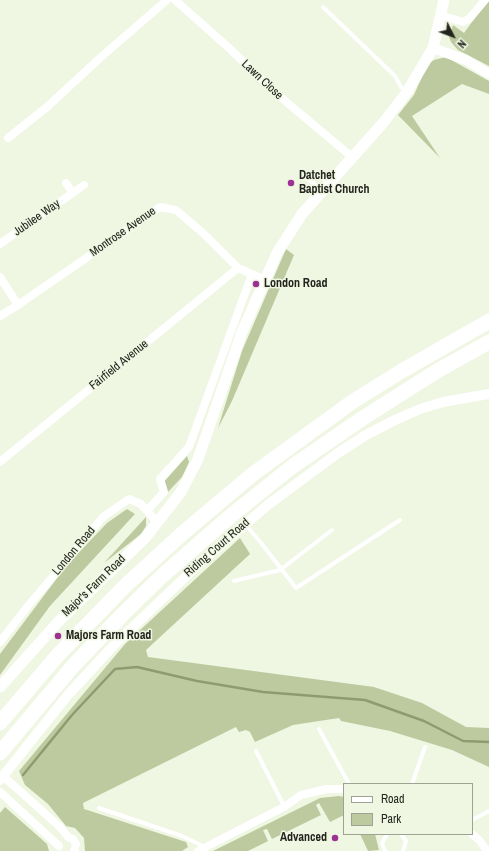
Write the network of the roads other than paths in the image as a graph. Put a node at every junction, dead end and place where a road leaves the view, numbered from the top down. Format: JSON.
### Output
{"nodes":[{"id":1,"x":167,"y":0,"type":"edge"},
{"id":2,"x":175,"y":0,"type":"edge"},
{"id":3,"x":444,"y":0,"type":"edge"},
{"id":4,"x":485,"y":0,"type":"edge"},
{"id":5,"x":323,"y":7,"type":"dead end"},
{"id":6,"x":440,"y":15,"type":"junction"},
{"id":7,"x":433,"y":48,"type":"junction"},
{"id":8,"x":489,"y":74,"type":"edge"},
{"id":9,"x":407,"y":92,"type":"junction"},
{"id":10,"x":8,"y":138,"type":"dead end"},
{"id":11,"x":352,"y":157,"type":"junction"},
{"id":12,"x":300,"y":174,"type":"dead end"},
{"id":13,"x":66,"y":183,"type":"dead end"},
{"id":14,"x":84,"y":185,"type":"dead end"},
{"id":15,"x":323,"y":190,"type":"junction"},
{"id":16,"x":73,"y":192,"type":"junction"},
{"id":17,"x":0,"y":244,"type":"edge"},
{"id":18,"x":238,"y":268,"type":"junction"},
{"id":19,"x":252,"y":274,"type":"junction"},
{"id":20,"x":0,"y":278,"type":"edge"},
{"id":21,"x":265,"y":280,"type":"junction"},
{"id":22,"x":18,"y":305,"type":"junction"},
{"id":23,"x":0,"y":316,"type":"edge"},
{"id":24,"x":489,"y":321,"type":"edge"},
{"id":25,"x":489,"y":342,"type":"edge"},
{"id":26,"x":489,"y":394,"type":"edge"},
{"id":27,"x":0,"y":462,"type":"edge"},
{"id":28,"x":147,"y":510,"type":"junction"},
{"id":29,"x":400,"y":520,"type":"dead end"},
{"id":30,"x":157,"y":522,"type":"junction"},
{"id":31,"x":244,"y":524,"type":"junction"},
{"id":32,"x":332,"y":530,"type":"dead end"},
{"id":33,"x":280,"y":570,"type":"junction"},
{"id":34,"x":234,"y":581,"type":"dead end"},
{"id":35,"x":0,"y":642,"type":"edge"},
{"id":36,"x":0,"y":687,"type":"edge"},
{"id":37,"x":0,"y":723,"type":"edge"},
{"id":38,"x":319,"y":729,"type":"dead end"},
{"id":39,"x":425,"y":747,"type":"dead end"},
{"id":40,"x":256,"y":751,"type":"dead end"},
{"id":41,"x":0,"y":753,"type":"edge"},
{"id":42,"x":2,"y":778,"type":"edge"},
{"id":43,"x":348,"y":783,"type":"edge"},
{"id":44,"x":412,"y":783,"type":"edge"},
{"id":45,"x":343,"y":789,"type":"edge"},
{"id":46,"x":0,"y":792,"type":"edge"},
{"id":47,"x":284,"y":807,"type":"junction"},
{"id":48,"x":99,"y":808,"type":"dead end"},
{"id":49,"x":489,"y":811,"type":"edge"},
{"id":50,"x":473,"y":819,"type":"edge"},
{"id":51,"x":386,"y":835,"type":"edge"},
{"id":52,"x":402,"y":835,"type":"edge"},
{"id":53,"x":473,"y":835,"type":"edge"},
{"id":54,"x":68,"y":837,"type":"junction"},
{"id":55,"x":60,"y":849,"type":"edge"},
{"id":56,"x":202,"y":849,"type":"edge"},
{"id":57,"x":74,"y":851,"type":"edge"},
{"id":58,"x":385,"y":851,"type":"edge"},
{"id":59,"x":402,"y":851,"type":"edge"},
{"id":60,"x":487,"y":851,"type":"edge"}],
"edges":[{"from":1,"to":10,"type":"street"},
{"from":2,"to":11,"type":"street","name":"Lawn Close"},
{"from":3,"to":6,"type":"main road"},
{"from":4,"to":6,"type":"street"},
{"from":5,"to":9,"type":"lane"},
{"from":6,"to":7,"type":"main road"},
{"from":7,"to":8,"type":"street"},
{"from":7,"to":9,"type":"main road"},
{"from":9,"to":11,"type":"main road"},
{"from":11,"to":15,"type":"main road"},
{"from":12,"to":15,"type":"lane"},
{"from":13,"to":16,"type":"street","name":"Jubilee Way"},
{"from":14,"to":16,"type":"street","name":"Jubilee Way"},
{"from":15,"to":21,"type":"main road"},
{"from":16,"to":17,"type":"street","name":"Jubilee Way"},
{"from":18,"to":19,"type":"street","name":"Montrose Avenue"},
{"from":18,"to":22,"type":"street","name":"Montrose Avenue"},
{"from":18,"to":27,"type":"street","name":"Fairfield Avenue"},
{"from":19,"to":21,"type":"street","name":"Montrose Avenue"},
{"from":19,"to":28,"type":"street"},
{"from":20,"to":22,"type":"street"},
{"from":21,"to":30,"type":"main road"},
{"from":22,"to":23,"type":"street","name":"Montrose Avenue"},
{"from":24,"to":37,"type":"highway"},
{"from":25,"to":41,"type":"highway"},
{"from":26,"to":31,"type":"street","name":"Riding Court Road"},
{"from":28,"to":30,"type":"street","name":"London Road"},
{"from":28,"to":35,"type":"street","name":"London Road"},
{"from":29,"to":33,"type":"lane"},
{"from":30,"to":36,"type":"main road","name":"Major's Farm Road"},
{"from":31,"to":33,"type":"lane"},
{"from":31,"to":42,"type":"street","name":"Riding Court Road"},
{"from":32,"to":33,"type":"lane"},
{"from":33,"to":34,"type":"lane"},
{"from":38,"to":43,"type":"lane"},
{"from":39,"to":44,"type":"lane"},
{"from":40,"to":47,"type":"lane"},
{"from":42,"to":54,"type":"street"},
{"from":45,"to":47,"type":"street"},
{"from":46,"to":55,"type":"street"},
{"from":47,"to":56,"type":"street"},
{"from":48,"to":56,"type":"lane"},
{"from":49,"to":50,"type":"lane"},
{"from":51,"to":58,"type":"lane"},
{"from":52,"to":59,"type":"lane"},
{"from":53,"to":60,"type":"street"},
{"from":54,"to":55,"type":"street"},
{"from":54,"to":57,"type":"street"}]}
